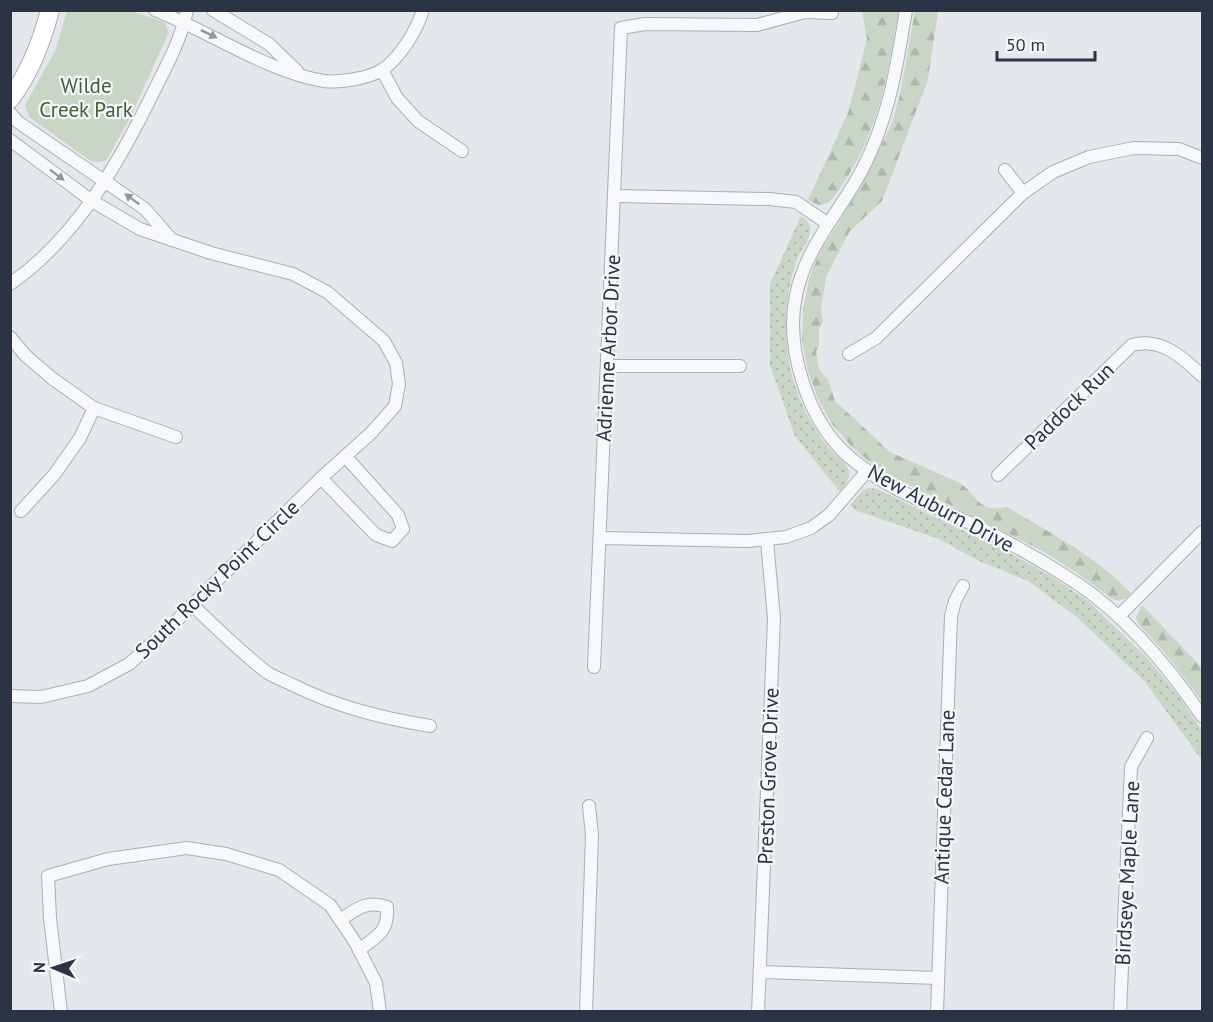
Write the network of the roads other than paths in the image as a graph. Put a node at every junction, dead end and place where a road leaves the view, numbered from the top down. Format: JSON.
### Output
{"nodes":[{"id":1,"x":50,"y":10,"type":"edge"},
{"id":2,"x":155,"y":10,"type":"edge"},
{"id":3,"x":213,"y":10,"type":"edge"},
{"id":4,"x":423,"y":10,"type":"edge"},
{"id":5,"x":906,"y":10,"type":"edge"},
{"id":6,"x":832,"y":13,"type":"dead end"},
{"id":7,"x":186,"y":16,"type":"edge"},
{"id":8,"x":382,"y":70,"type":"junction"},
{"id":9,"x":300,"y":74,"type":"junction"},
{"id":10,"x":10,"y":99,"type":"edge"},
{"id":11,"x":10,"y":113,"type":"edge"},
{"id":12,"x":10,"y":140,"type":"edge"},
{"id":13,"x":462,"y":151,"type":"dead end"},
{"id":14,"x":1203,"y":158,"type":"edge"},
{"id":15,"x":1005,"y":170,"type":"dead end"},
{"id":16,"x":106,"y":181,"type":"junction"},
{"id":17,"x":1023,"y":193,"type":"junction"},
{"id":18,"x":615,"y":196,"type":"junction"},
{"id":19,"x":92,"y":201,"type":"junction"},
{"id":20,"x":827,"y":223,"type":"junction"},
{"id":21,"x":173,"y":241,"type":"junction"},
{"id":22,"x":10,"y":284,"type":"edge"},
{"id":23,"x":10,"y":337,"type":"edge"},
{"id":24,"x":849,"y":354,"type":"dead end"},
{"id":25,"x":608,"y":366,"type":"junction"},
{"id":26,"x":740,"y":366,"type":"dead end"},
{"id":27,"x":1203,"y":376,"type":"edge"},
{"id":28,"x":94,"y":408,"type":"junction"},
{"id":29,"x":176,"y":437,"type":"dead end"},
{"id":30,"x":346,"y":457,"type":"junction"},
{"id":31,"x":867,"y":471,"type":"junction"},
{"id":32,"x":998,"y":475,"type":"dead end"},
{"id":33,"x":321,"y":478,"type":"junction"},
{"id":34,"x":21,"y":511,"type":"dead end"},
{"id":35,"x":1203,"y":532,"type":"edge"},
{"id":36,"x":600,"y":538,"type":"junction"},
{"id":37,"x":767,"y":541,"type":"junction"},
{"id":38,"x":963,"y":586,"type":"dead end"},
{"id":39,"x":192,"y":605,"type":"junction"},
{"id":40,"x":1119,"y":616,"type":"junction"},
{"id":41,"x":594,"y":668,"type":"dead end"},
{"id":42,"x":10,"y":696,"type":"edge"},
{"id":43,"x":1203,"y":716,"type":"edge"},
{"id":44,"x":430,"y":726,"type":"dead end"},
{"id":45,"x":1147,"y":738,"type":"dead end"},
{"id":46,"x":589,"y":806,"type":"dead end"},
{"id":47,"x":340,"y":920,"type":"junction"},
{"id":48,"x":359,"y":950,"type":"junction"},
{"id":49,"x":760,"y":972,"type":"junction"},
{"id":50,"x":938,"y":978,"type":"junction"},
{"id":51,"x":62,"y":1011,"type":"edge"},
{"id":52,"x":380,"y":1011,"type":"edge"},
{"id":53,"x":586,"y":1011,"type":"edge"},
{"id":54,"x":758,"y":1011,"type":"edge"},
{"id":55,"x":937,"y":1011,"type":"edge"},
{"id":56,"x":1120,"y":1011,"type":"edge"}],
"edges":[{"from":1,"to":10,"type":"street"},
{"from":2,"to":7,"type":"street"},
{"from":3,"to":9,"type":"street"},
{"from":4,"to":8,"type":"street"},
{"from":5,"to":20,"type":"street","name":"New Auburn Drive"},
{"from":6,"to":18,"type":"street","name":"Adrienne Arbor Drive"},
{"from":7,"to":9,"type":"street","one_way":true},
{"from":7,"to":16,"type":"street"},
{"from":8,"to":9,"type":"street"},
{"from":8,"to":13,"type":"street"},
{"from":11,"to":16,"type":"street"},
{"from":12,"to":19,"type":"street","one_way":true},
{"from":14,"to":17,"type":"street"},
{"from":15,"to":17,"type":"street"},
{"from":16,"to":19,"type":"street"},
{"from":21,"to":16,"type":"street","one_way":true},
{"from":17,"to":24,"type":"street"},
{"from":18,"to":20,"type":"street"},
{"from":18,"to":25,"type":"street","name":"Adrienne Arbor Drive"},
{"from":19,"to":21,"type":"street"},
{"from":19,"to":22,"type":"street"},
{"from":20,"to":31,"type":"street","name":"New Auburn Drive"},
{"from":21,"to":30,"type":"street","name":"South Rocky Point Circle"},
{"from":23,"to":28,"type":"street"},
{"from":25,"to":26,"type":"street"},
{"from":25,"to":36,"type":"street","name":"Adrienne Arbor Drive"},
{"from":27,"to":32,"type":"street","name":"Paddock Run"},
{"from":28,"to":29,"type":"street"},
{"from":28,"to":34,"type":"street"},
{"from":30,"to":33,"type":"street","name":"South Rocky Point Circle"},
{"from":30,"to":33,"type":"street"},
{"from":31,"to":37,"type":"street"},
{"from":31,"to":40,"type":"street","name":"New Auburn Drive"},
{"from":33,"to":39,"type":"street","name":"South Rocky Point Circle"},
{"from":35,"to":40,"type":"street"},
{"from":36,"to":37,"type":"street"},
{"from":36,"to":41,"type":"street","name":"Adrienne Arbor Drive"},
{"from":37,"to":49,"type":"street","name":"Preston Grove Drive"},
{"from":38,"to":50,"type":"street","name":"Antique Cedar Lane"},
{"from":39,"to":42,"type":"street","name":"South Rocky Point Circle"},
{"from":39,"to":44,"type":"street"},
{"from":40,"to":43,"type":"street","name":"New Auburn Drive"},
{"from":45,"to":56,"type":"street","name":"Birdseye Maple Lane"},
{"from":46,"to":53,"type":"street"},
{"from":47,"to":48,"type":"street"},
{"from":47,"to":48,"type":"street"},
{"from":47,"to":51,"type":"street"},
{"from":48,"to":52,"type":"street"},
{"from":49,"to":50,"type":"street"},
{"from":49,"to":54,"type":"street","name":"Preston Grove Drive"},
{"from":50,"to":55,"type":"street","name":"Antique Cedar Lane"}]}
